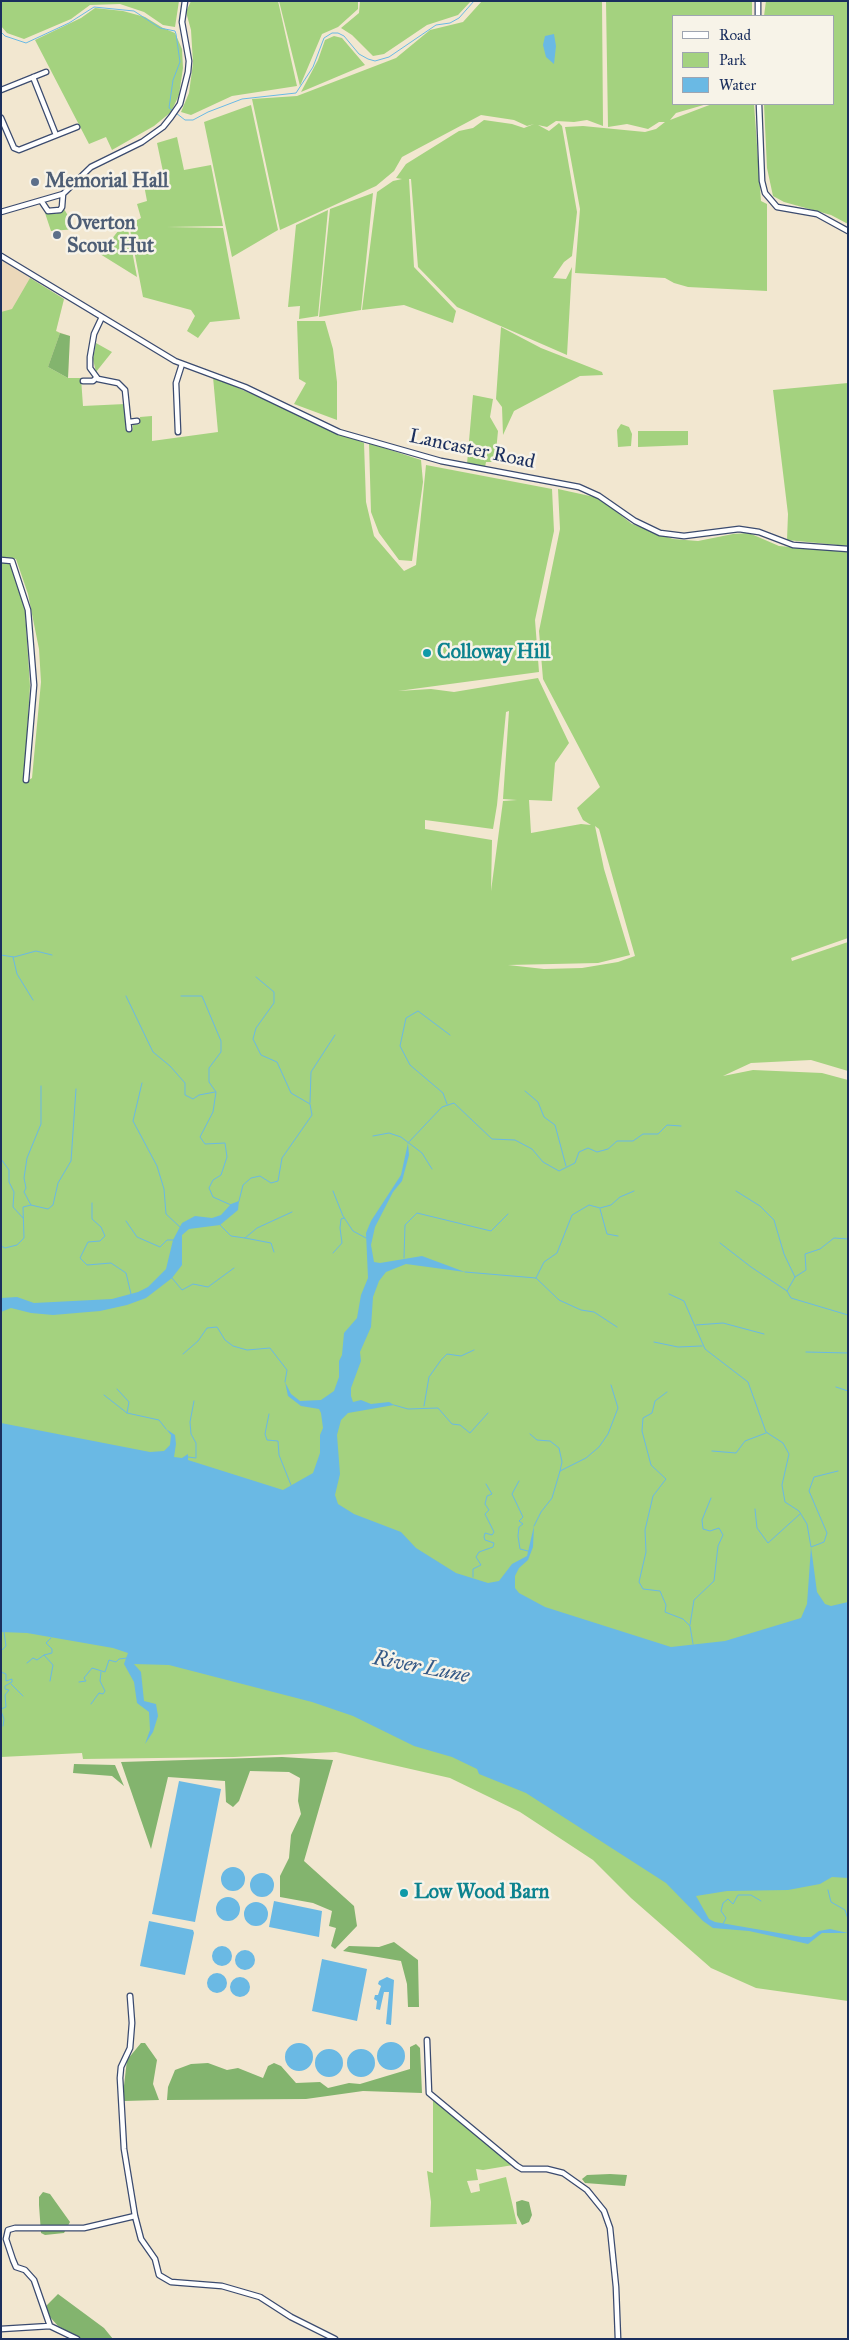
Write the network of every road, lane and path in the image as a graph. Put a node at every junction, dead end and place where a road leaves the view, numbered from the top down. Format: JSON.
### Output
{"nodes":[{"id":1,"x":185,"y":1,"type":"edge"},
{"id":2,"x":758,"y":1,"type":"edge"},
{"id":3,"x":758,"y":15,"type":"edge"},
{"id":4,"x":46,"y":72,"type":"dead end"},
{"id":5,"x":33,"y":77,"type":"junction"},
{"id":6,"x":1,"y":90,"type":"edge"},
{"id":7,"x":759,"y":105,"type":"edge"},
{"id":8,"x":1,"y":118,"type":"edge"},
{"id":9,"x":3,"y":126,"type":"edge"},
{"id":10,"x":77,"y":127,"type":"dead end"},
{"id":11,"x":56,"y":135,"type":"junction"},
{"id":12,"x":63,"y":194,"type":"junction"},
{"id":13,"x":42,"y":202,"type":"junction"},
{"id":14,"x":1,"y":212,"type":"edge"},
{"id":15,"x":848,"y":231,"type":"edge"},
{"id":16,"x":1,"y":256,"type":"edge"},
{"id":17,"x":102,"y":317,"type":"junction"},
{"id":18,"x":182,"y":364,"type":"junction"},
{"id":19,"x":96,"y":378,"type":"junction"},
{"id":20,"x":84,"y":381,"type":"dead end"},
{"id":21,"x":138,"y":421,"type":"dead end"},
{"id":22,"x":128,"y":422,"type":"junction"},
{"id":23,"x":129,"y":429,"type":"dead end"},
{"id":24,"x":178,"y":432,"type":"dead end"},
{"id":25,"x":848,"y":549,"type":"edge"},
{"id":26,"x":1,"y":560,"type":"edge"},
{"id":27,"x":26,"y":780,"type":"dead end"},
{"id":28,"x":130,"y":1996,"type":"dead end"},
{"id":29,"x":426,"y":2040,"type":"dead end"},
{"id":30,"x":135,"y":2216,"type":"junction"},
{"id":31,"x":50,"y":2326,"type":"junction"},
{"id":32,"x":1,"y":2329,"type":"edge"},
{"id":33,"x":77,"y":2339,"type":"edge"},
{"id":34,"x":335,"y":2339,"type":"edge"},
{"id":35,"x":618,"y":2339,"type":"edge"}],
"edges":[{"from":1,"to":12,"type":"street"},
{"from":2,"to":3,"type":"street"},
{"from":4,"to":5,"type":"street"},
{"from":5,"to":6,"type":"street"},
{"from":5,"to":11,"type":"street"},
{"from":7,"to":15,"type":"street"},
{"from":8,"to":9,"type":"street"},
{"from":9,"to":11,"type":"street"},
{"from":10,"to":11,"type":"street"},
{"from":12,"to":13,"type":"street"},
{"from":12,"to":13,"type":"street"},
{"from":13,"to":14,"type":"street"},
{"from":16,"to":17,"type":"street","name":"Lancaster Road"},
{"from":17,"to":18,"type":"street","name":"Lancaster Road"},
{"from":17,"to":19,"type":"street"},
{"from":18,"to":24,"type":"street"},
{"from":18,"to":25,"type":"street","name":"Lancaster Road"},
{"from":19,"to":20,"type":"street"},
{"from":19,"to":22,"type":"street"},
{"from":21,"to":22,"type":"street"},
{"from":22,"to":23,"type":"street"},
{"from":26,"to":27,"type":"street"},
{"from":28,"to":30,"type":"street"},
{"from":29,"to":35,"type":"street"},
{"from":30,"to":31,"type":"street"},
{"from":30,"to":34,"type":"street"},
{"from":31,"to":32,"type":"street"},
{"from":31,"to":33,"type":"street"}]}
